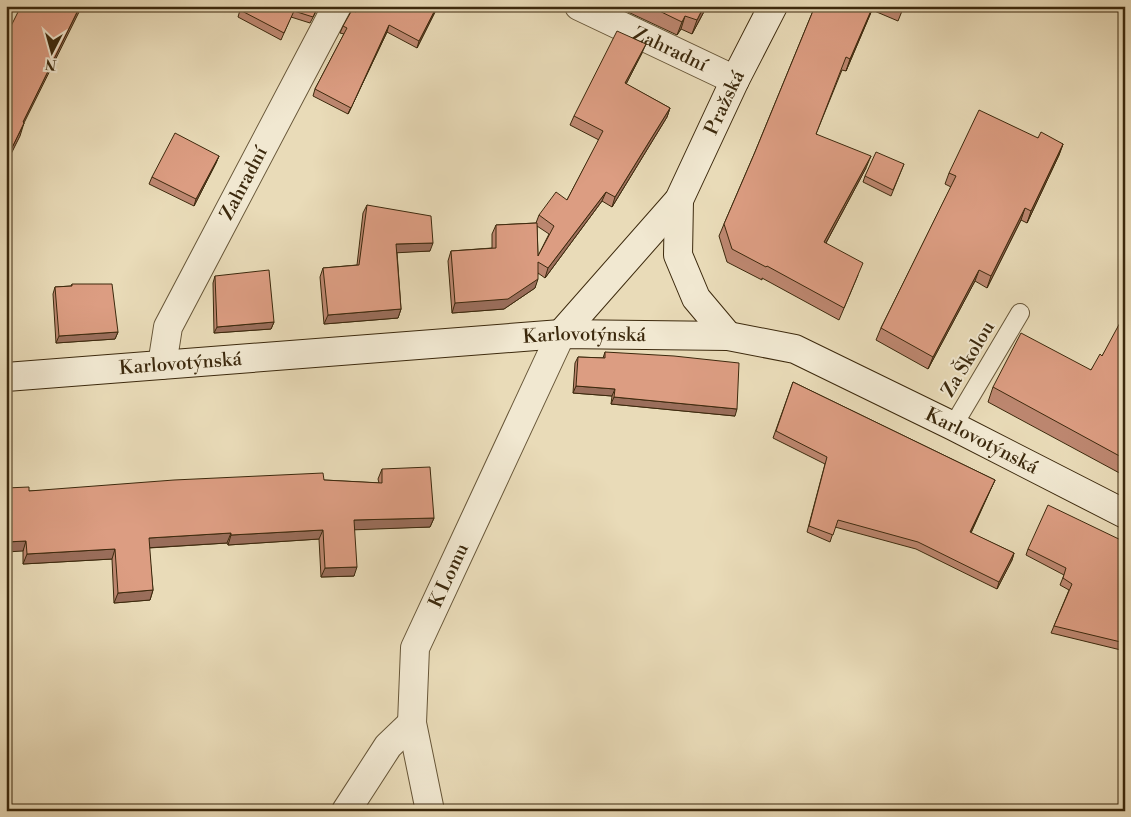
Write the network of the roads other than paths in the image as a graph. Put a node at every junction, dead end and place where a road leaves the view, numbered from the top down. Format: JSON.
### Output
{"nodes":[{"id":1,"x":337,"y":6,"type":"edge"},
{"id":2,"x":579,"y":6,"type":"edge"},
{"id":3,"x":773,"y":6,"type":"edge"},
{"id":4,"x":735,"y":80,"type":"junction"},
{"id":5,"x":679,"y":200,"type":"junction"},
{"id":6,"x":1020,"y":314,"type":"dead end"},
{"id":7,"x":561,"y":334,"type":"junction"},
{"id":8,"x":728,"y":336,"type":"junction"},
{"id":9,"x":162,"y":365,"type":"junction"},
{"id":10,"x":6,"y":377,"type":"edge"},
{"id":11,"x":953,"y":426,"type":"junction"},
{"id":12,"x":1125,"y":514,"type":"edge"},
{"id":13,"x":412,"y":723,"type":"junction"},
{"id":14,"x":346,"y":811,"type":"edge"},
{"id":15,"x":430,"y":811,"type":"edge"}],
"edges":[{"from":1,"to":9,"type":"street","name":"Zahradní"},
{"from":2,"to":4,"type":"street","name":"Zahradní"},
{"from":3,"to":4,"type":"street","name":"Pražská"},
{"from":4,"to":5,"type":"street","name":"Pražská"},
{"from":5,"to":7,"type":"street","name":"Pražská"},
{"from":5,"to":8,"type":"street","name":"Pražská"},
{"from":6,"to":11,"type":"lane","name":"Za Školou"},
{"from":7,"to":8,"type":"street","name":"Karlovotýnská"},
{"from":7,"to":9,"type":"street","name":"Karlovotýnská"},
{"from":7,"to":13,"type":"street","name":"K Lomu"},
{"from":8,"to":11,"type":"street","name":"Karlovotýnská"},
{"from":9,"to":10,"type":"street","name":"Karlovotýnská"},
{"from":11,"to":12,"type":"street","name":"Karlovotýnská"},
{"from":13,"to":14,"type":"street"},
{"from":13,"to":15,"type":"street","name":"K Lomu"}]}
